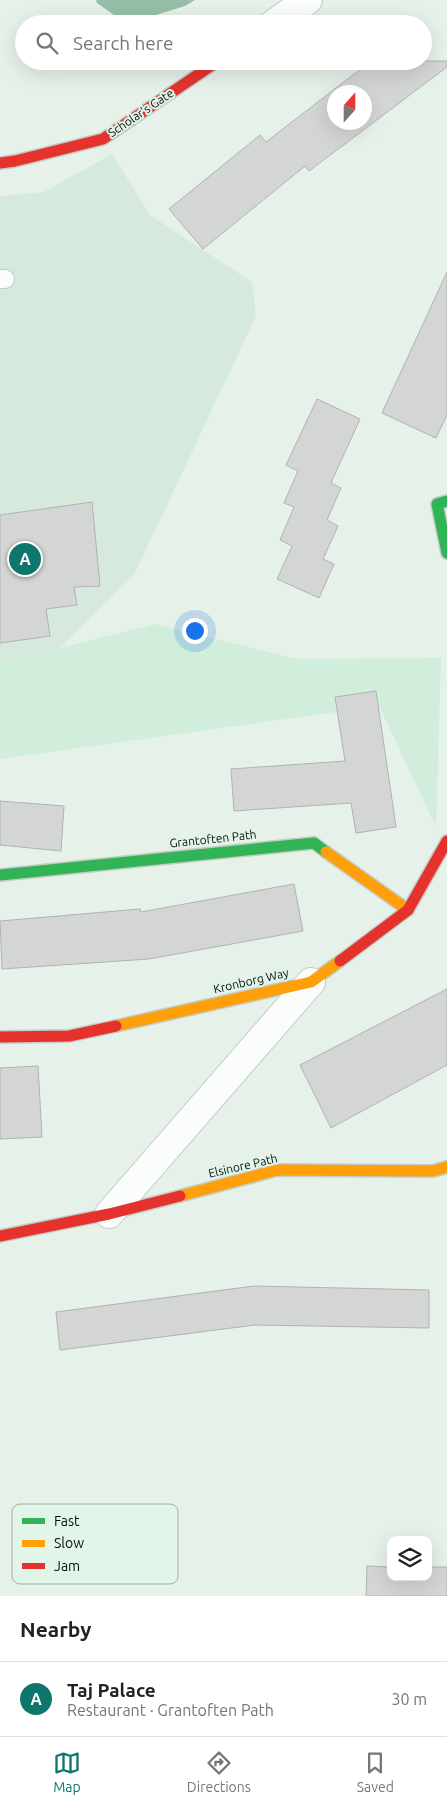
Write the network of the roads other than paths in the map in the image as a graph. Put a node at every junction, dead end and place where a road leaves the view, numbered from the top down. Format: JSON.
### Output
{"nodes":[{"id":1,"x":308,"y":0,"type":"edge"},
{"id":2,"x":286,"y":15,"type":"edge"},
{"id":3,"x":205,"y":70,"type":"edge"},
{"id":4,"x":0,"y":163,"type":"edge"},
{"id":5,"x":447,"y":501,"type":"edge"},
{"id":6,"x":447,"y":553,"type":"edge"},
{"id":7,"x":447,"y":841,"type":"edge"},
{"id":8,"x":0,"y":875,"type":"edge"},
{"id":9,"x":408,"y":910,"type":"junction"},
{"id":10,"x":311,"y":982,"type":"junction"},
{"id":11,"x":0,"y":1037,"type":"edge"},
{"id":12,"x":447,"y":1167,"type":"edge"},
{"id":13,"x":109,"y":1214,"type":"junction"},
{"id":14,"x":0,"y":1236,"type":"edge"}],
"edges":[{"from":1,"to":2,"type":"street"},
{"from":3,"to":4,"type":"street","name":"Scholar's Gate"},
{"from":5,"to":6,"type":"street"},
{"from":7,"to":9,"type":"street","name":"Kronborg Way"},
{"from":8,"to":9,"type":"street","name":"Grantoften Path"},
{"from":9,"to":10,"type":"street","name":"Kronborg Way"},
{"from":10,"to":11,"type":"street","name":"Kronborg Way"},
{"from":10,"to":13,"type":"street"},
{"from":12,"to":13,"type":"street","name":"Elsinore Path"},
{"from":13,"to":14,"type":"street"}]}
